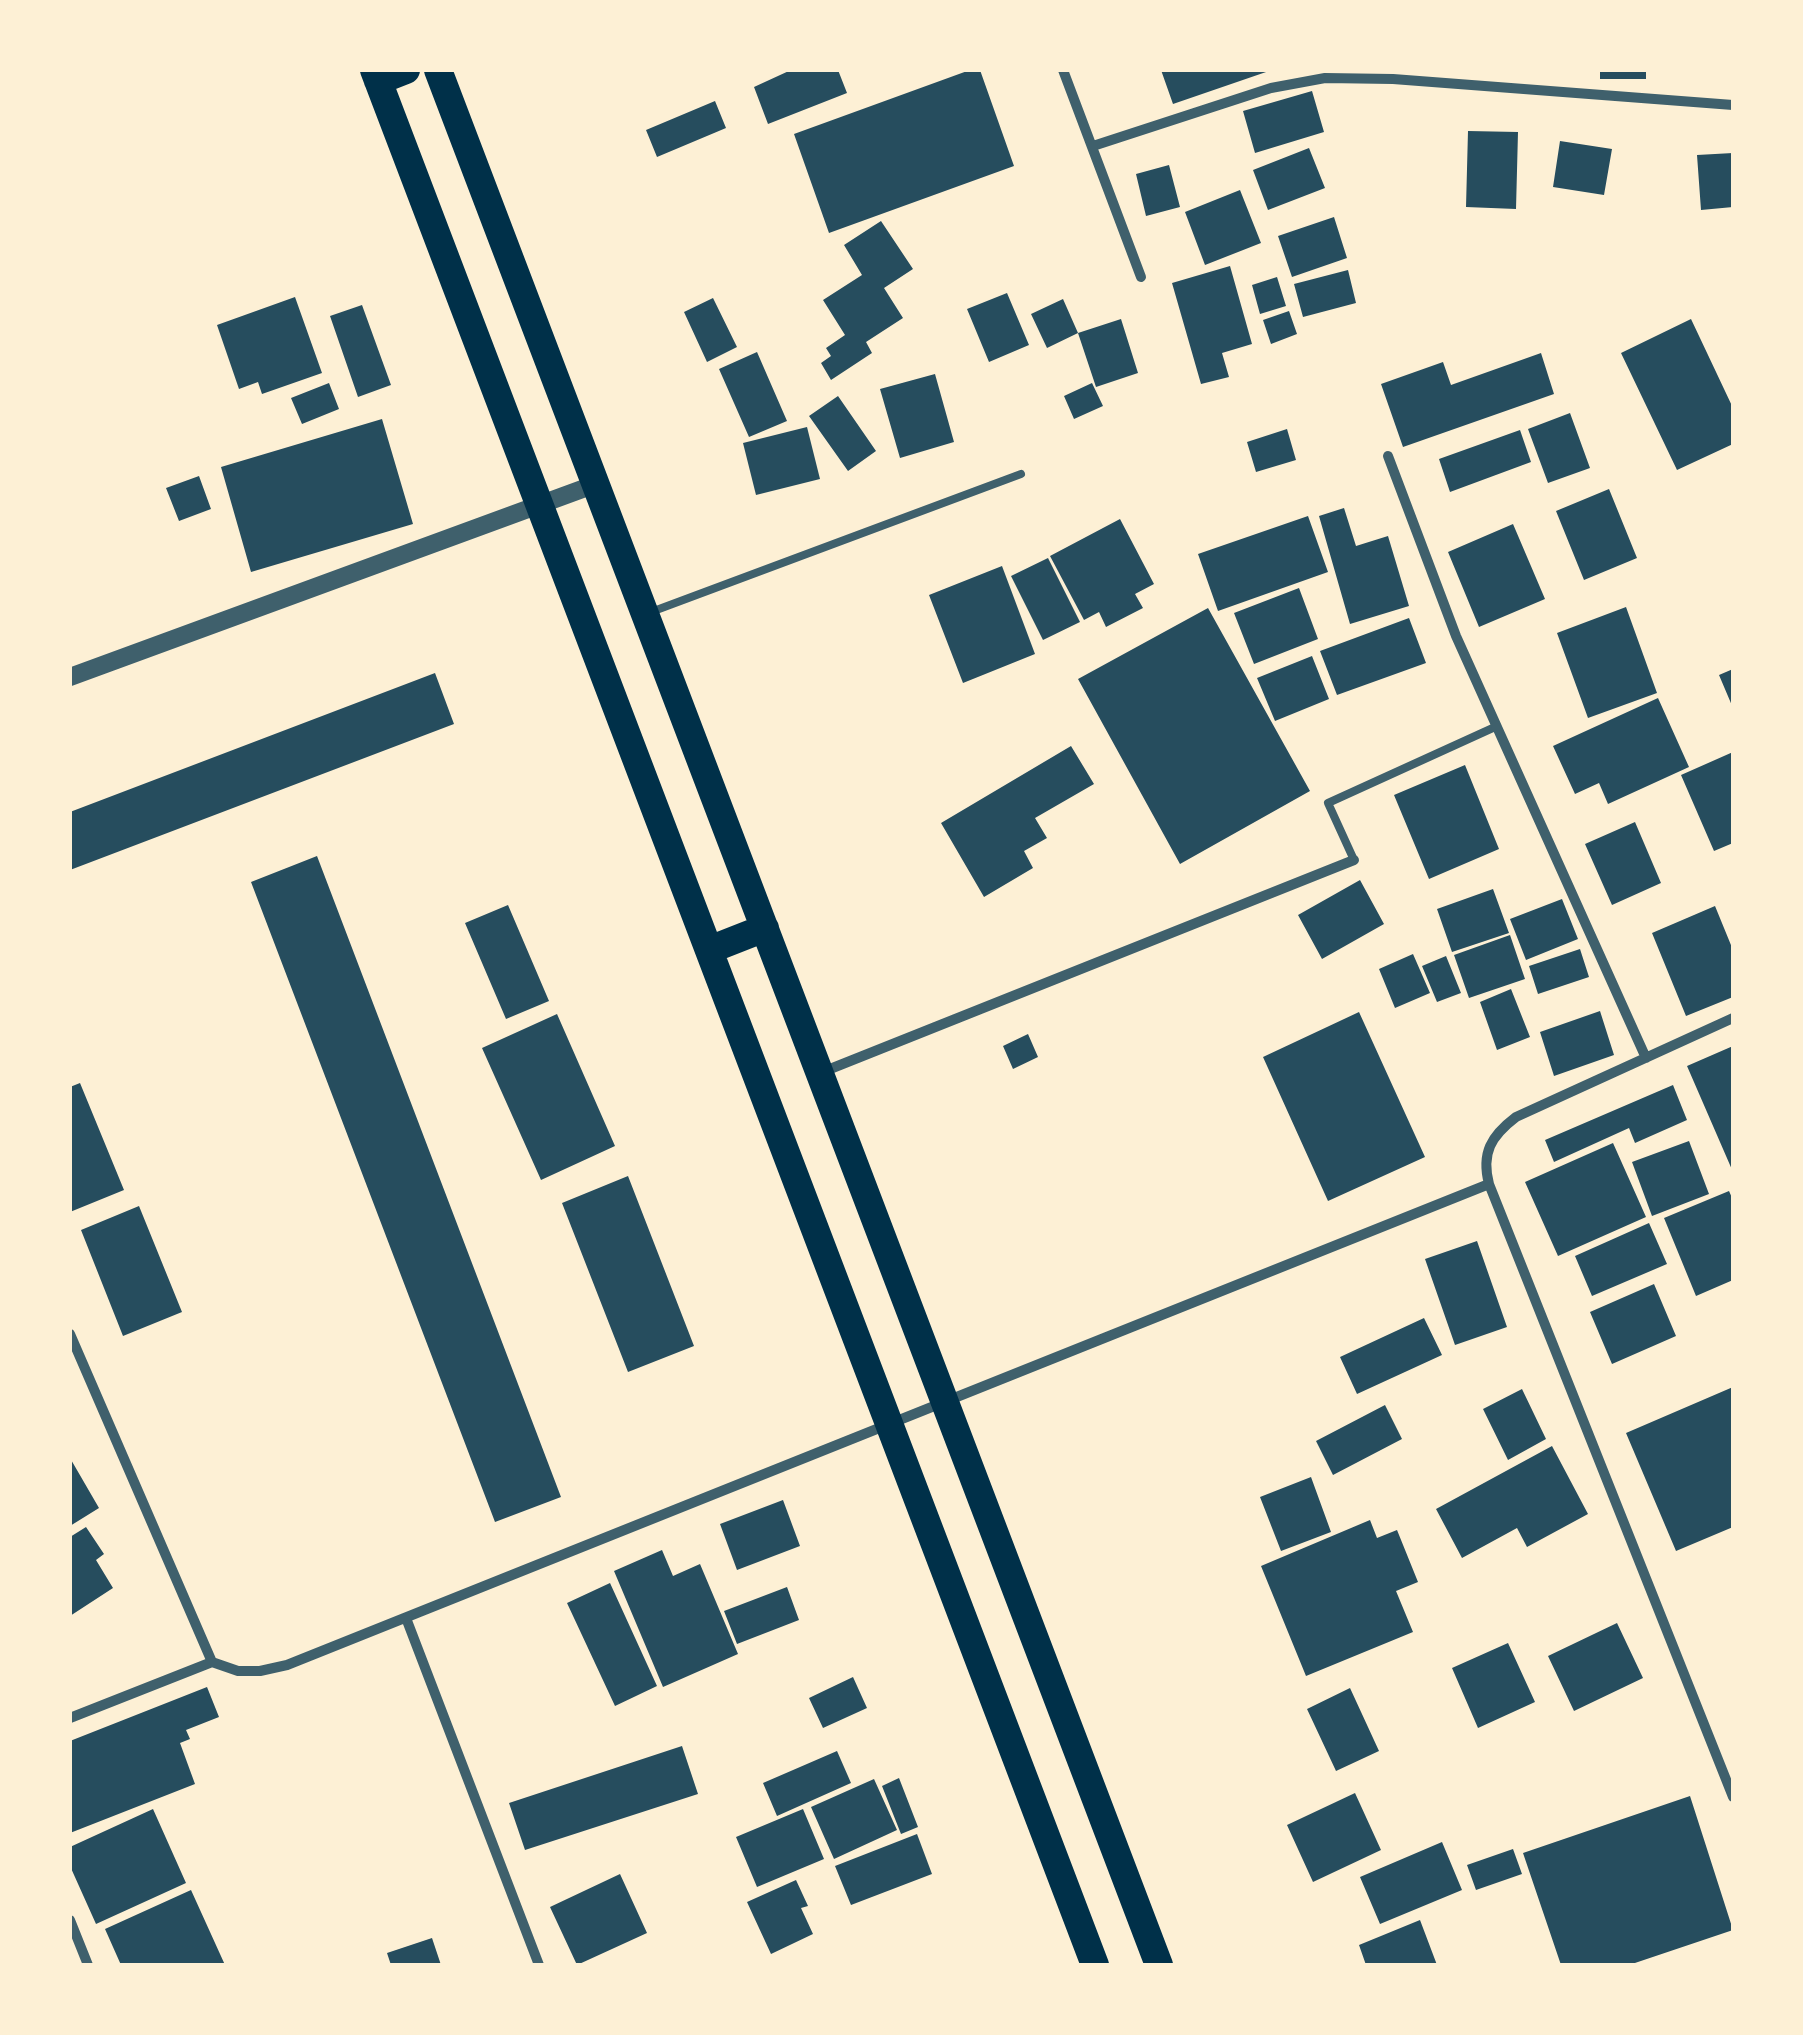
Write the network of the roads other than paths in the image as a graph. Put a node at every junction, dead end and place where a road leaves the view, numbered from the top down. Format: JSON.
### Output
{"nodes":[{"id":1,"x":406,"y":70,"type":"edge"},
{"id":2,"x":438,"y":70,"type":"edge"},
{"id":3,"x":1063,"y":70,"type":"edge"},
{"id":4,"x":376,"y":75,"type":"edge"},
{"id":5,"x":1733,"y":105,"type":"edge"},
{"id":6,"x":1092,"y":146,"type":"junction"},
{"id":7,"x":1141,"y":277,"type":"dead end"},
{"id":8,"x":1388,"y":456,"type":"dead end"},
{"id":9,"x":1022,"y":474,"type":"dead end"},
{"id":10,"x":596,"y":484,"type":"junction"},
{"id":11,"x":540,"y":506,"type":"junction"},
{"id":12,"x":645,"y":614,"type":"junction"},
{"id":13,"x":70,"y":677,"type":"edge"},
{"id":14,"x":1495,"y":727,"type":"junction"},
{"id":15,"x":1354,"y":860,"type":"joint"},
{"id":16,"x":764,"y":928,"type":"junction"},
{"id":17,"x":709,"y":950,"type":"junction"},
{"id":18,"x":1733,"y":1018,"type":"edge"},
{"id":19,"x":1646,"y":1058,"type":"junction"},
{"id":20,"x":820,"y":1073,"type":"junction"},
{"id":21,"x":1489,"y":1184,"type":"junction"},
{"id":22,"x":70,"y":1334,"type":"edge"},
{"id":23,"x":945,"y":1401,"type":"junction"},
{"id":24,"x":888,"y":1422,"type":"junction"},
{"id":25,"x":406,"y":1618,"type":"junction"},
{"id":26,"x":212,"y":1662,"type":"junction"},
{"id":27,"x":70,"y":1718,"type":"edge"},
{"id":28,"x":1733,"y":1797,"type":"edge"},
{"id":29,"x":70,"y":1920,"type":"edge"},
{"id":30,"x":1152,"y":1963,"type":"edge"},
{"id":31,"x":88,"y":1965,"type":"edge"},
{"id":32,"x":539,"y":1965,"type":"edge"},
{"id":33,"x":1095,"y":1965,"type":"edge"}],
"edges":[{"from":1,"to":4,"type":"highway"},
{"from":2,"to":10,"type":"highway"},
{"from":3,"to":6,"type":"street"},
{"from":4,"to":11,"type":"highway"},
{"from":5,"to":6,"type":"street"},
{"from":6,"to":7,"type":"street"},
{"from":8,"to":14,"type":"street"},
{"from":9,"to":12,"type":"lane"},
{"from":10,"to":11,"type":"street"},
{"from":10,"to":12,"type":"highway"},
{"from":11,"to":13,"type":"street"},
{"from":11,"to":17,"type":"highway"},
{"from":12,"to":16,"type":"highway"},
{"from":14,"to":15,"type":"lane"},
{"from":14,"to":19,"type":"street"},
{"from":15,"to":20,"type":"street"},
{"from":16,"to":17,"type":"highway"},
{"from":16,"to":20,"type":"highway"},
{"from":17,"to":24,"type":"highway"},
{"from":18,"to":19,"type":"street"},
{"from":19,"to":21,"type":"street"},
{"from":20,"to":23,"type":"highway"},
{"from":21,"to":23,"type":"street"},
{"from":21,"to":28,"type":"street"},
{"from":22,"to":26,"type":"street"},
{"from":23,"to":24,"type":"street"},
{"from":23,"to":30,"type":"highway"},
{"from":24,"to":25,"type":"street"},
{"from":24,"to":33,"type":"highway"},
{"from":25,"to":26,"type":"street"},
{"from":25,"to":32,"type":"street"},
{"from":26,"to":27,"type":"street"},
{"from":29,"to":31,"type":"street"}]}
